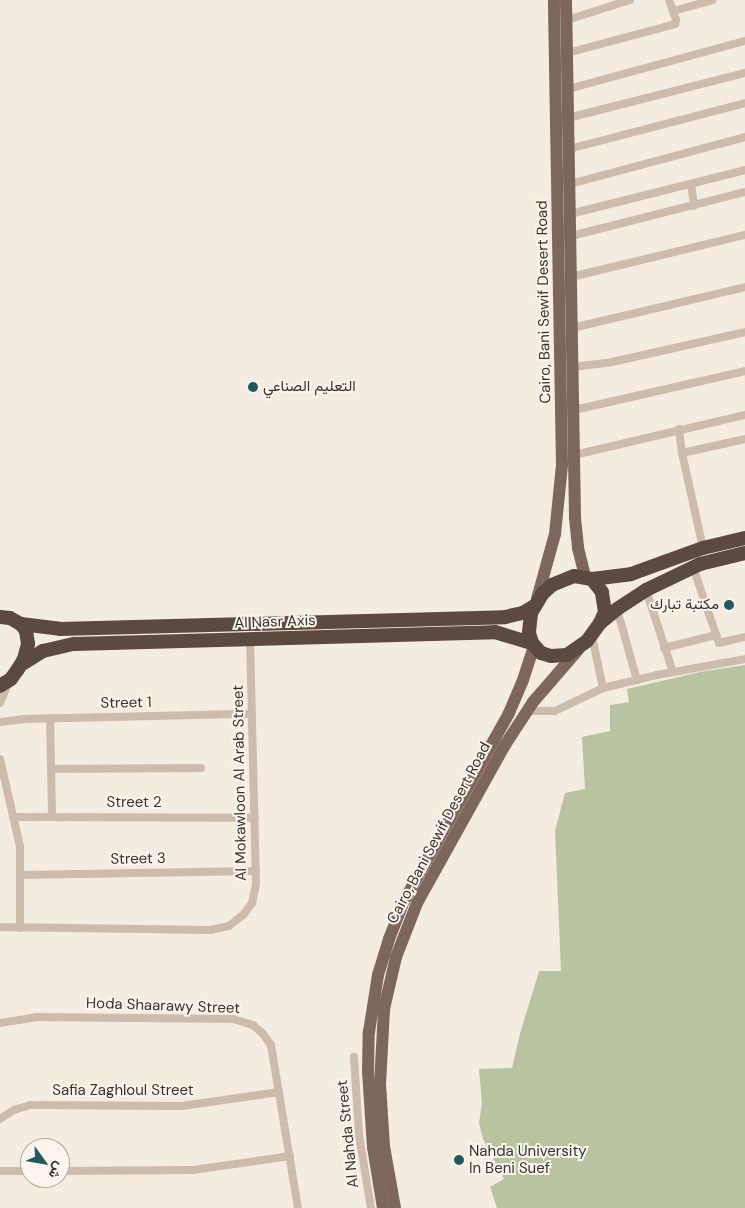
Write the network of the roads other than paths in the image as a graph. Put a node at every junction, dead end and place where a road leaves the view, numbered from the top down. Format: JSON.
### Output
{"nodes":[{"id":1,"x":554,"y":0,"type":"edge"},
{"id":2,"x":566,"y":0,"type":"edge"},
{"id":3,"x":630,"y":0,"type":"edge"},
{"id":4,"x":670,"y":0,"type":"edge"},
{"id":5,"x":713,"y":0,"type":"edge"},
{"id":6,"x":673,"y":11,"type":"junction"},
{"id":7,"x":567,"y":20,"type":"junction"},
{"id":8,"x":745,"y":41,"type":"edge"},
{"id":9,"x":567,"y":53,"type":"junction"},
{"id":10,"x":745,"y":73,"type":"edge"},
{"id":11,"x":568,"y":89,"type":"junction"},
{"id":12,"x":745,"y":103,"type":"edge"},
{"id":13,"x":564,"y":114,"type":"junction"},
{"id":14,"x":745,"y":136,"type":"edge"},
{"id":15,"x":569,"y":149,"type":"junction"},
{"id":16,"x":745,"y":170,"type":"edge"},
{"id":17,"x":570,"y":184,"type":"junction"},
{"id":18,"x":691,"y":184,"type":"junction"},
{"id":19,"x":745,"y":192,"type":"edge"},
{"id":20,"x":694,"y":206,"type":"junction"},
{"id":21,"x":570,"y":214,"type":"junction"},
{"id":22,"x":745,"y":235,"type":"edge"},
{"id":23,"x":570,"y":236,"type":"junction"},
{"id":24,"x":571,"y":277,"type":"junction"},
{"id":25,"x":745,"y":286,"type":"edge"},
{"id":26,"x":572,"y":328,"type":"junction"},
{"id":27,"x":745,"y":332,"type":"edge"},
{"id":28,"x":573,"y":367,"type":"junction"},
{"id":29,"x":745,"y":371,"type":"edge"},
{"id":30,"x":574,"y":410,"type":"junction"},
{"id":31,"x":745,"y":415,"type":"edge"},
{"id":32,"x":679,"y":429,"type":"junction"},
{"id":33,"x":745,"y":439,"type":"edge"},
{"id":34,"x":682,"y":453,"type":"junction"},
{"id":35,"x":574,"y":454,"type":"junction"},
{"id":36,"x":558,"y":517,"type":"junction"},
{"id":37,"x":575,"y":518,"type":"junction"},
{"id":38,"x":745,"y":538,"type":"edge"},
{"id":39,"x":703,"y":548,"type":"junction"},
{"id":40,"x":745,"y":553,"type":"edge"},
{"id":41,"x":654,"y":567,"type":"junction"},
{"id":42,"x":693,"y":567,"type":"junction"},
{"id":43,"x":589,"y":578,"type":"junction"},
{"id":44,"x":662,"y":581,"type":"junction"},
{"id":45,"x":646,"y":590,"type":"junction"},
{"id":46,"x":535,"y":604,"type":"junction"},
{"id":47,"x":616,"y":610,"type":"junction"},
{"id":48,"x":0,"y":617,"type":"edge"},
{"id":49,"x":600,"y":623,"type":"junction"},
{"id":50,"x":21,"y":624,"type":"junction"},
{"id":51,"x":716,"y":635,"type":"junction"},
{"id":52,"x":592,"y":636,"type":"junction"},
{"id":53,"x":745,"y":637,"type":"edge"},
{"id":54,"x":250,"y":639,"type":"junction"},
{"id":55,"x":533,"y":645,"type":"junction"},
{"id":56,"x":581,"y":646,"type":"junction"},
{"id":57,"x":664,"y":648,"type":"junction"},
{"id":58,"x":745,"y":659,"type":"edge"},
{"id":59,"x":22,"y":664,"type":"junction"},
{"id":60,"x":673,"y":672,"type":"junction"},
{"id":61,"x":637,"y":680,"type":"junction"},
{"id":62,"x":5,"y":682,"type":"edge"},
{"id":63,"x":603,"y":688,"type":"junction"},
{"id":64,"x":0,"y":704,"type":"edge"},
{"id":65,"x":527,"y":711,"type":"junction"},
{"id":66,"x":252,"y":714,"type":"junction"},
{"id":67,"x":50,"y":718,"type":"junction"},
{"id":68,"x":0,"y":722,"type":"edge"},
{"id":69,"x":0,"y":759,"type":"edge"},
{"id":70,"x":200,"y":768,"type":"dead end"},
{"id":71,"x":51,"y":769,"type":"junction"},
{"id":72,"x":13,"y":817,"type":"junction"},
{"id":73,"x":52,"y":817,"type":"junction"},
{"id":74,"x":255,"y":818,"type":"junction"},
{"id":75,"x":256,"y":871,"type":"junction"},
{"id":76,"x":21,"y":875,"type":"junction"},
{"id":77,"x":0,"y":927,"type":"edge"},
{"id":78,"x":20,"y":928,"type":"junction"},
{"id":79,"x":0,"y":1023,"type":"edge"},
{"id":80,"x":354,"y":1057,"type":"dead end"},
{"id":81,"x":279,"y":1092,"type":"junction"},
{"id":82,"x":0,"y":1119,"type":"edge"},
{"id":83,"x":365,"y":1124,"type":"junction"},
{"id":84,"x":290,"y":1156,"type":"junction"},
{"id":85,"x":0,"y":1171,"type":"edge"},
{"id":86,"x":20,"y":1171,"type":"edge"},
{"id":87,"x":70,"y":1171,"type":"edge"},
{"id":88,"x":298,"y":1208,"type":"edge"},
{"id":89,"x":371,"y":1208,"type":"edge"},
{"id":90,"x":392,"y":1208,"type":"edge"}],
"edges":[{"from":1,"to":13,"type":"main road","name":"Cairo, Bani Sewif Desert Road"},
{"from":2,"to":7,"type":"main road","name":"Cairo, Bani Sewif Desert Road"},
{"from":3,"to":7,"type":"street"},
{"from":4,"to":6,"type":"street"},
{"from":5,"to":6,"type":"street"},
{"from":6,"to":9,"type":"street"},
{"from":7,"to":9,"type":"main road","name":"Cairo, Bani Sewif Desert Road"},
{"from":8,"to":11,"type":"street"},
{"from":9,"to":11,"type":"main road","name":"Cairo, Bani Sewif Desert Road"},
{"from":10,"to":13,"type":"street"},
{"from":11,"to":13,"type":"main road","name":"Cairo, Bani Sewif Desert Road"},
{"from":12,"to":15,"type":"street"},
{"from":13,"to":15,"type":"main road","name":"Cairo, Bani Sewif Desert Road"},
{"from":13,"to":36,"type":"main road","name":"Cairo, Bani Sewif Desert Road"},
{"from":14,"to":17,"type":"street"},
{"from":15,"to":17,"type":"main road","name":"Cairo, Bani Sewif Desert Road"},
{"from":16,"to":18,"type":"street"},
{"from":17,"to":21,"type":"main road","name":"Cairo, Bani Sewif Desert Road"},
{"from":18,"to":20,"type":"street"},
{"from":18,"to":21,"type":"street"},
{"from":19,"to":20,"type":"street"},
{"from":20,"to":23,"type":"street"},
{"from":21,"to":23,"type":"main road","name":"Cairo, Bani Sewif Desert Road"},
{"from":22,"to":24,"type":"street"},
{"from":23,"to":24,"type":"main road","name":"Cairo, Bani Sewif Desert Road"},
{"from":24,"to":26,"type":"main road","name":"Cairo, Bani Sewif Desert Road"},
{"from":25,"to":26,"type":"street"},
{"from":26,"to":28,"type":"main road","name":"Cairo, Bani Sewif Desert Road"},
{"from":27,"to":28,"type":"street"},
{"from":28,"to":30,"type":"main road","name":"Cairo, Bani Sewif Desert Road"},
{"from":29,"to":30,"type":"street"},
{"from":30,"to":35,"type":"main road","name":"Cairo, Bani Sewif Desert Road"},
{"from":31,"to":32,"type":"street"},
{"from":32,"to":34,"type":"street"},
{"from":32,"to":35,"type":"street"},
{"from":33,"to":34,"type":"street"},
{"from":34,"to":39,"type":"street"},
{"from":35,"to":37,"type":"main road","name":"Cairo, Bani Sewif Desert Road"},
{"from":36,"to":37,"type":"main road"},
{"from":36,"to":46,"type":"main road","name":"Cairo, Bani Sewif Desert Road"},
{"from":37,"to":43,"type":"main road","name":"Cairo, Bani Sewif Desert Road"},
{"from":38,"to":39,"type":"highway"},
{"from":39,"to":41,"type":"highway"},
{"from":40,"to":42,"type":"highway"},
{"from":41,"to":43,"type":"highway"},
{"from":41,"to":44,"type":"highway"},
{"from":42,"to":44,"type":"highway"},
{"from":42,"to":51,"type":"street"},
{"from":43,"to":46,"type":"highway"},
{"from":43,"to":49,"type":"highway"},
{"from":44,"to":45,"type":"highway"},
{"from":45,"to":47,"type":"highway"},
{"from":45,"to":57,"type":"street"},
{"from":46,"to":50,"type":"highway","name":"Al Nasr Axis"},
{"from":46,"to":55,"type":"highway"},
{"from":47,"to":49,"type":"highway"},
{"from":47,"to":61,"type":"street"},
{"from":48,"to":50,"type":"highway","name":"Al Nasr Axis"},
{"from":49,"to":52,"type":"highway"},
{"from":50,"to":59,"type":"highway"},
{"from":51,"to":53,"type":"street"},
{"from":51,"to":57,"type":"street"},
{"from":52,"to":56,"type":"highway"},
{"from":52,"to":63,"type":"street"},
{"from":54,"to":55,"type":"highway","name":"Al Nasr Axis"},
{"from":54,"to":59,"type":"highway","name":"Al Nasr Axis"},
{"from":54,"to":66,"type":"street","name":"Al Mokawloon Al Arab Street"},
{"from":55,"to":56,"type":"highway"},
{"from":55,"to":83,"type":"main road","name":"Cairo, Bani Sewif Desert Road"},
{"from":56,"to":65,"type":"main road","name":"Cairo, Bani Sewif Desert Road"},
{"from":57,"to":60,"type":"street"},
{"from":58,"to":60,"type":"street"},
{"from":59,"to":62,"type":"highway"},
{"from":60,"to":61,"type":"street"},
{"from":61,"to":63,"type":"street"},
{"from":62,"to":64,"type":"street"},
{"from":63,"to":65,"type":"street"},
{"from":65,"to":90,"type":"main road","name":"Cairo, Bani Sewif Desert Road"},
{"from":66,"to":67,"type":"street","name":"Street 1"},
{"from":66,"to":74,"type":"street","name":"Al Mokawloon Al Arab Street"},
{"from":67,"to":68,"type":"street","name":"Street 1"},
{"from":67,"to":71,"type":"street"},
{"from":69,"to":72,"type":"street"},
{"from":70,"to":71,"type":"street"},
{"from":71,"to":73,"type":"street"},
{"from":72,"to":73,"type":"street","name":"Street 2"},
{"from":72,"to":76,"type":"street"},
{"from":73,"to":74,"type":"street","name":"Street 2"},
{"from":74,"to":75,"type":"street","name":"Al Mokawloon Al Arab Street"},
{"from":75,"to":76,"type":"street","name":"Street 3"},
{"from":75,"to":78,"type":"street","name":"Al Mokawloon Al Arab Street"},
{"from":76,"to":78,"type":"street"},
{"from":77,"to":78,"type":"street","name":"Al Mokawloon Al Arab Street"},
{"from":79,"to":81,"type":"street","name":"Hoda Shaarawy Street"},
{"from":80,"to":83,"type":"street","name":"Al Nahda Street"},
{"from":81,"to":82,"type":"street","name":"Safia Zaghloul Street"},
{"from":81,"to":84,"type":"street","name":"Hoda Shaarawy Street"},
{"from":83,"to":89,"type":"street","name":"Al Nahda Street"},
{"from":83,"to":90,"type":"main road","name":"Cairo, Bani Sewif Desert Road"},
{"from":84,"to":87,"type":"street"},
{"from":84,"to":88,"type":"street","name":"Hoda Shaarawy Street"},
{"from":85,"to":86,"type":"street"}]}
